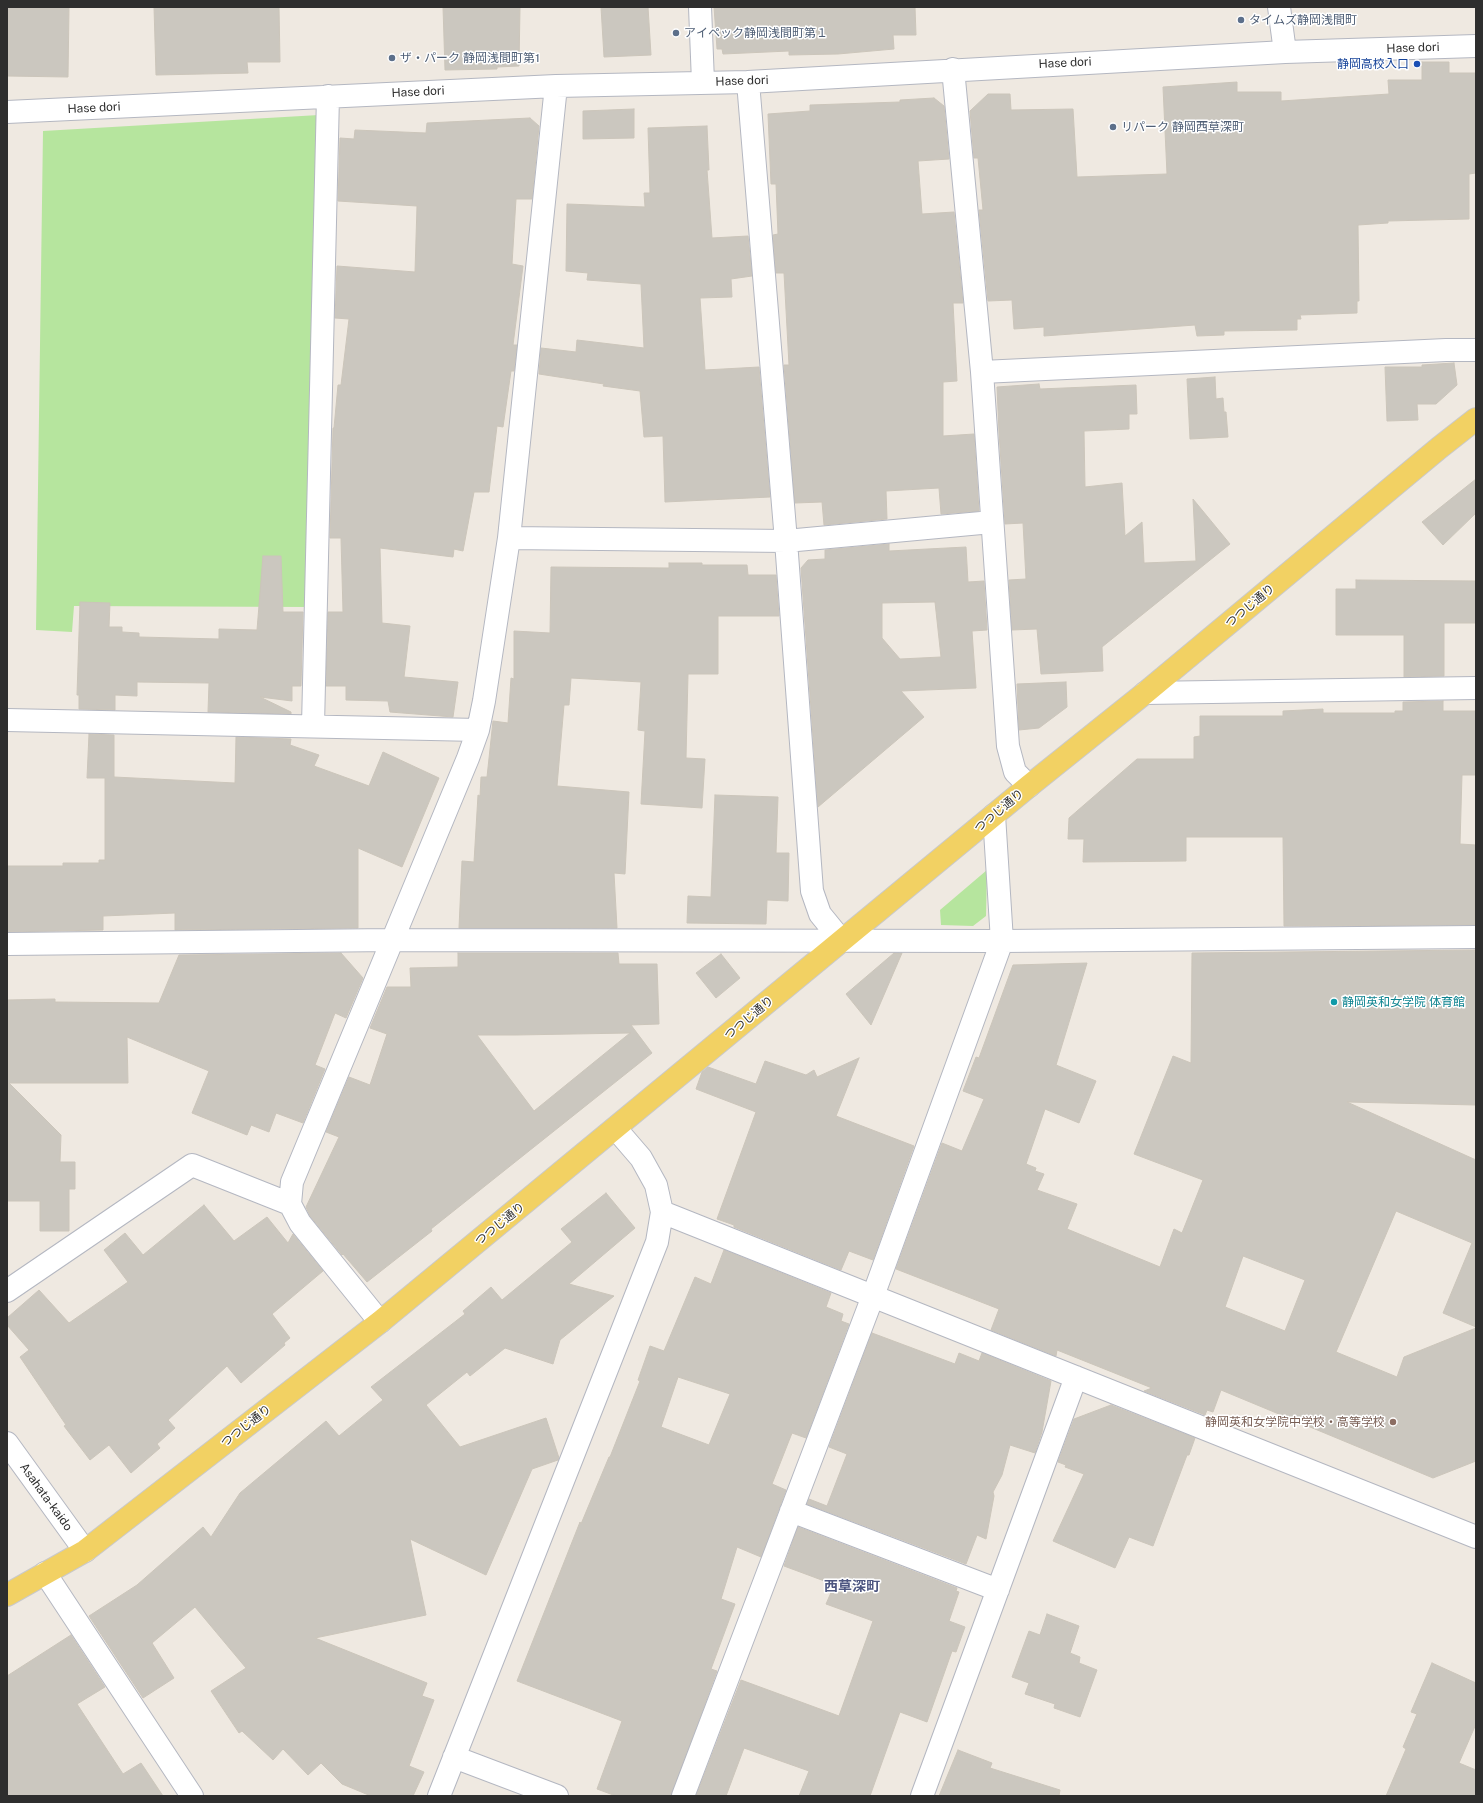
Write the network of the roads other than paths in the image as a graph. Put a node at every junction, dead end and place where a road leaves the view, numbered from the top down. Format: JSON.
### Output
{"nodes":[{"id":1,"x":700,"y":7,"type":"edge"},
{"id":2,"x":1279,"y":7,"type":"edge"},
{"id":3,"x":1476,"y":46,"type":"edge"},
{"id":4,"x":1285,"y":52,"type":"junction"},
{"id":5,"x":953,"y":70,"type":"junction"},
{"id":6,"x":703,"y":82,"type":"junction"},
{"id":7,"x":748,"y":82,"type":"junction"},
{"id":8,"x":556,"y":86,"type":"junction"},
{"id":9,"x":328,"y":96,"type":"junction"},
{"id":10,"x":7,"y":112,"type":"edge"},
{"id":11,"x":1476,"y":350,"type":"edge"},
{"id":12,"x":982,"y":372,"type":"junction"},
{"id":13,"x":1476,"y":419,"type":"edge"},
{"id":14,"x":992,"y":522,"type":"junction"},
{"id":15,"x":509,"y":538,"type":"junction"},
{"id":16,"x":786,"y":541,"type":"junction"},
{"id":17,"x":1476,"y":688,"type":"edge"},
{"id":18,"x":1145,"y":693,"type":"junction"},
{"id":19,"x":7,"y":720,"type":"edge"},
{"id":20,"x":313,"y":725,"type":"junction"},
{"id":21,"x":478,"y":730,"type":"junction"},
{"id":22,"x":1029,"y":786,"type":"junction"},
{"id":23,"x":994,"y":815,"type":"junction"},
{"id":24,"x":1476,"y":937,"type":"edge"},
{"id":25,"x":392,"y":940,"type":"junction"},
{"id":26,"x":842,"y":941,"type":"junction"},
{"id":27,"x":1002,"y":941,"type":"junction"},
{"id":28,"x":7,"y":944,"type":"edge"},
{"id":29,"x":616,"y":1129,"type":"junction"},
{"id":30,"x":290,"y":1204,"type":"junction"},
{"id":31,"x":662,"y":1212,"type":"junction"},
{"id":32,"x":7,"y":1291,"type":"edge"},
{"id":33,"x":873,"y":1296,"type":"junction"},
{"id":34,"x":380,"y":1322,"type":"junction"},
{"id":35,"x":1076,"y":1377,"type":"junction"},
{"id":36,"x":7,"y":1443,"type":"edge"},
{"id":37,"x":791,"y":1511,"type":"junction"},
{"id":38,"x":1476,"y":1537,"type":"edge"},
{"id":39,"x":85,"y":1551,"type":"junction"},
{"id":40,"x":45,"y":1573,"type":"junction"},
{"id":41,"x":998,"y":1590,"type":"junction"},
{"id":42,"x":7,"y":1595,"type":"edge"},
{"id":43,"x":454,"y":1757,"type":"junction"},
{"id":44,"x":192,"y":1796,"type":"edge"},
{"id":45,"x":439,"y":1796,"type":"edge"},
{"id":46,"x":557,"y":1796,"type":"edge"},
{"id":47,"x":683,"y":1796,"type":"edge"},
{"id":48,"x":922,"y":1796,"type":"edge"}],
"edges":[{"from":1,"to":6,"type":"street"},
{"from":2,"to":4,"type":"street"},
{"from":3,"to":4,"type":"street","name":"Hase dori"},
{"from":4,"to":5,"type":"street","name":"Hase dori"},
{"from":5,"to":7,"type":"street","name":"Hase dori"},
{"from":5,"to":12,"type":"street"},
{"from":6,"to":7,"type":"street","name":"Hase dori"},
{"from":6,"to":8,"type":"street","name":"Hase dori"},
{"from":7,"to":16,"type":"street"},
{"from":8,"to":9,"type":"street","name":"Hase dori"},
{"from":8,"to":15,"type":"street"},
{"from":9,"to":10,"type":"street","name":"Hase dori"},
{"from":9,"to":20,"type":"street"},
{"from":11,"to":12,"type":"street"},
{"from":12,"to":14,"type":"street"},
{"from":13,"to":18,"type":"main road","name":"つつじ通り"},
{"from":14,"to":16,"type":"street"},
{"from":14,"to":22,"type":"street"},
{"from":15,"to":16,"type":"street"},
{"from":15,"to":21,"type":"street"},
{"from":16,"to":26,"type":"street"},
{"from":17,"to":18,"type":"street"},
{"from":18,"to":22,"type":"main road","name":"つつじ通り"},
{"from":19,"to":20,"type":"street"},
{"from":20,"to":21,"type":"street"},
{"from":21,"to":25,"type":"street"},
{"from":22,"to":23,"type":"main road","name":"つつじ通り"},
{"from":23,"to":26,"type":"main road","name":"つつじ通り"},
{"from":23,"to":27,"type":"street"},
{"from":24,"to":27,"type":"street"},
{"from":25,"to":26,"type":"street"},
{"from":25,"to":28,"type":"street"},
{"from":25,"to":30,"type":"street"},
{"from":26,"to":27,"type":"street"},
{"from":26,"to":29,"type":"main road","name":"つつじ通り"},
{"from":27,"to":33,"type":"street"},
{"from":29,"to":31,"type":"street"},
{"from":29,"to":34,"type":"main road","name":"つつじ通り"},
{"from":30,"to":32,"type":"street"},
{"from":30,"to":34,"type":"street"},
{"from":31,"to":33,"type":"street"},
{"from":31,"to":43,"type":"street"},
{"from":33,"to":35,"type":"street"},
{"from":33,"to":37,"type":"street"},
{"from":34,"to":39,"type":"main road","name":"つつじ通り"},
{"from":35,"to":38,"type":"street"},
{"from":35,"to":41,"type":"street"},
{"from":36,"to":39,"type":"street","name":"Asahata-kaido"},
{"from":37,"to":41,"type":"street"},
{"from":37,"to":47,"type":"street"},
{"from":39,"to":40,"type":"main road","name":"つつじ通り"},
{"from":40,"to":42,"type":"main road","name":"つつじ通り"},
{"from":40,"to":44,"type":"street"},
{"from":41,"to":48,"type":"street"},
{"from":43,"to":45,"type":"street"},
{"from":43,"to":46,"type":"street"}]}
